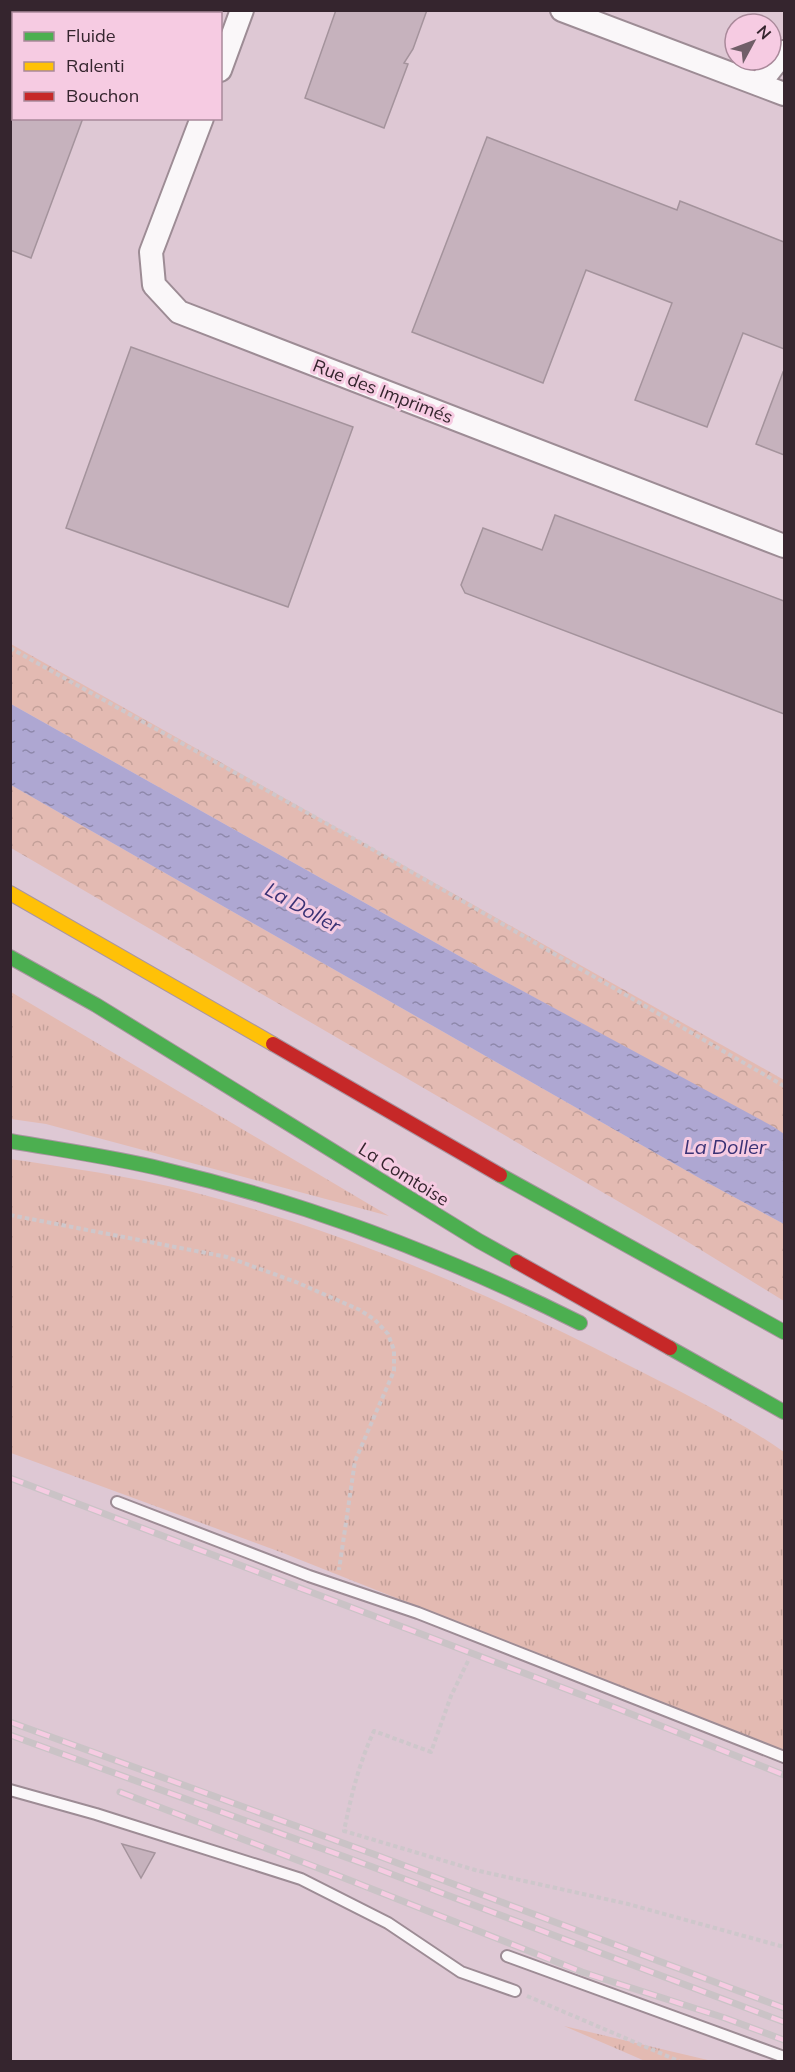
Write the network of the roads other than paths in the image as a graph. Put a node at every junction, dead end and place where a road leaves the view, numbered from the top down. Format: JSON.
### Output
{"nodes":[{"id":1,"x":242,"y":10,"type":"edge"},
{"id":2,"x":562,"y":10,"type":"edge"},
{"id":3,"x":784,"y":52,"type":"edge"},
{"id":4,"x":222,"y":65,"type":"edge"},
{"id":5,"x":759,"y":84,"type":"junction"},
{"id":6,"x":784,"y":94,"type":"edge"},
{"id":7,"x":201,"y":120,"type":"edge"},
{"id":8,"x":784,"y":546,"type":"edge"},
{"id":9,"x":10,"y":893,"type":"edge"},
{"id":10,"x":10,"y":957,"type":"edge"},
{"id":11,"x":10,"y":1141,"type":"edge"},
{"id":12,"x":587,"y":1327,"type":"dead end"},
{"id":13,"x":784,"y":1332,"type":"edge"},
{"id":14,"x":661,"y":1358,"type":"dead end"},
{"id":15,"x":724,"y":1380,"type":"junction"},
{"id":16,"x":784,"y":1412,"type":"edge"},
{"id":17,"x":117,"y":1502,"type":"dead end"},
{"id":18,"x":784,"y":1757,"type":"edge"},
{"id":19,"x":10,"y":1790,"type":"edge"},
{"id":20,"x":507,"y":1956,"type":"dead end"},
{"id":21,"x":515,"y":1991,"type":"road end"},
{"id":22,"x":784,"y":2057,"type":"edge"}],
"edges":[{"from":1,"to":4,"type":"street"},
{"from":2,"to":5,"type":"street"},
{"from":3,"to":5,"type":"street"},
{"from":5,"to":6,"type":"street"},
{"from":7,"to":8,"type":"street","name":"Rue des Imprimés"},
{"from":9,"to":13,"type":"highway"},
{"from":10,"to":15,"type":"highway","name":"La Comtoise"},
{"from":11,"to":12,"type":"highway"},
{"from":14,"to":15,"type":"highway"},
{"from":15,"to":16,"type":"highway","name":"La Comtoise"},
{"from":17,"to":18,"type":"lane"},
{"from":19,"to":21,"type":"lane"},
{"from":20,"to":22,"type":"lane"}]}
